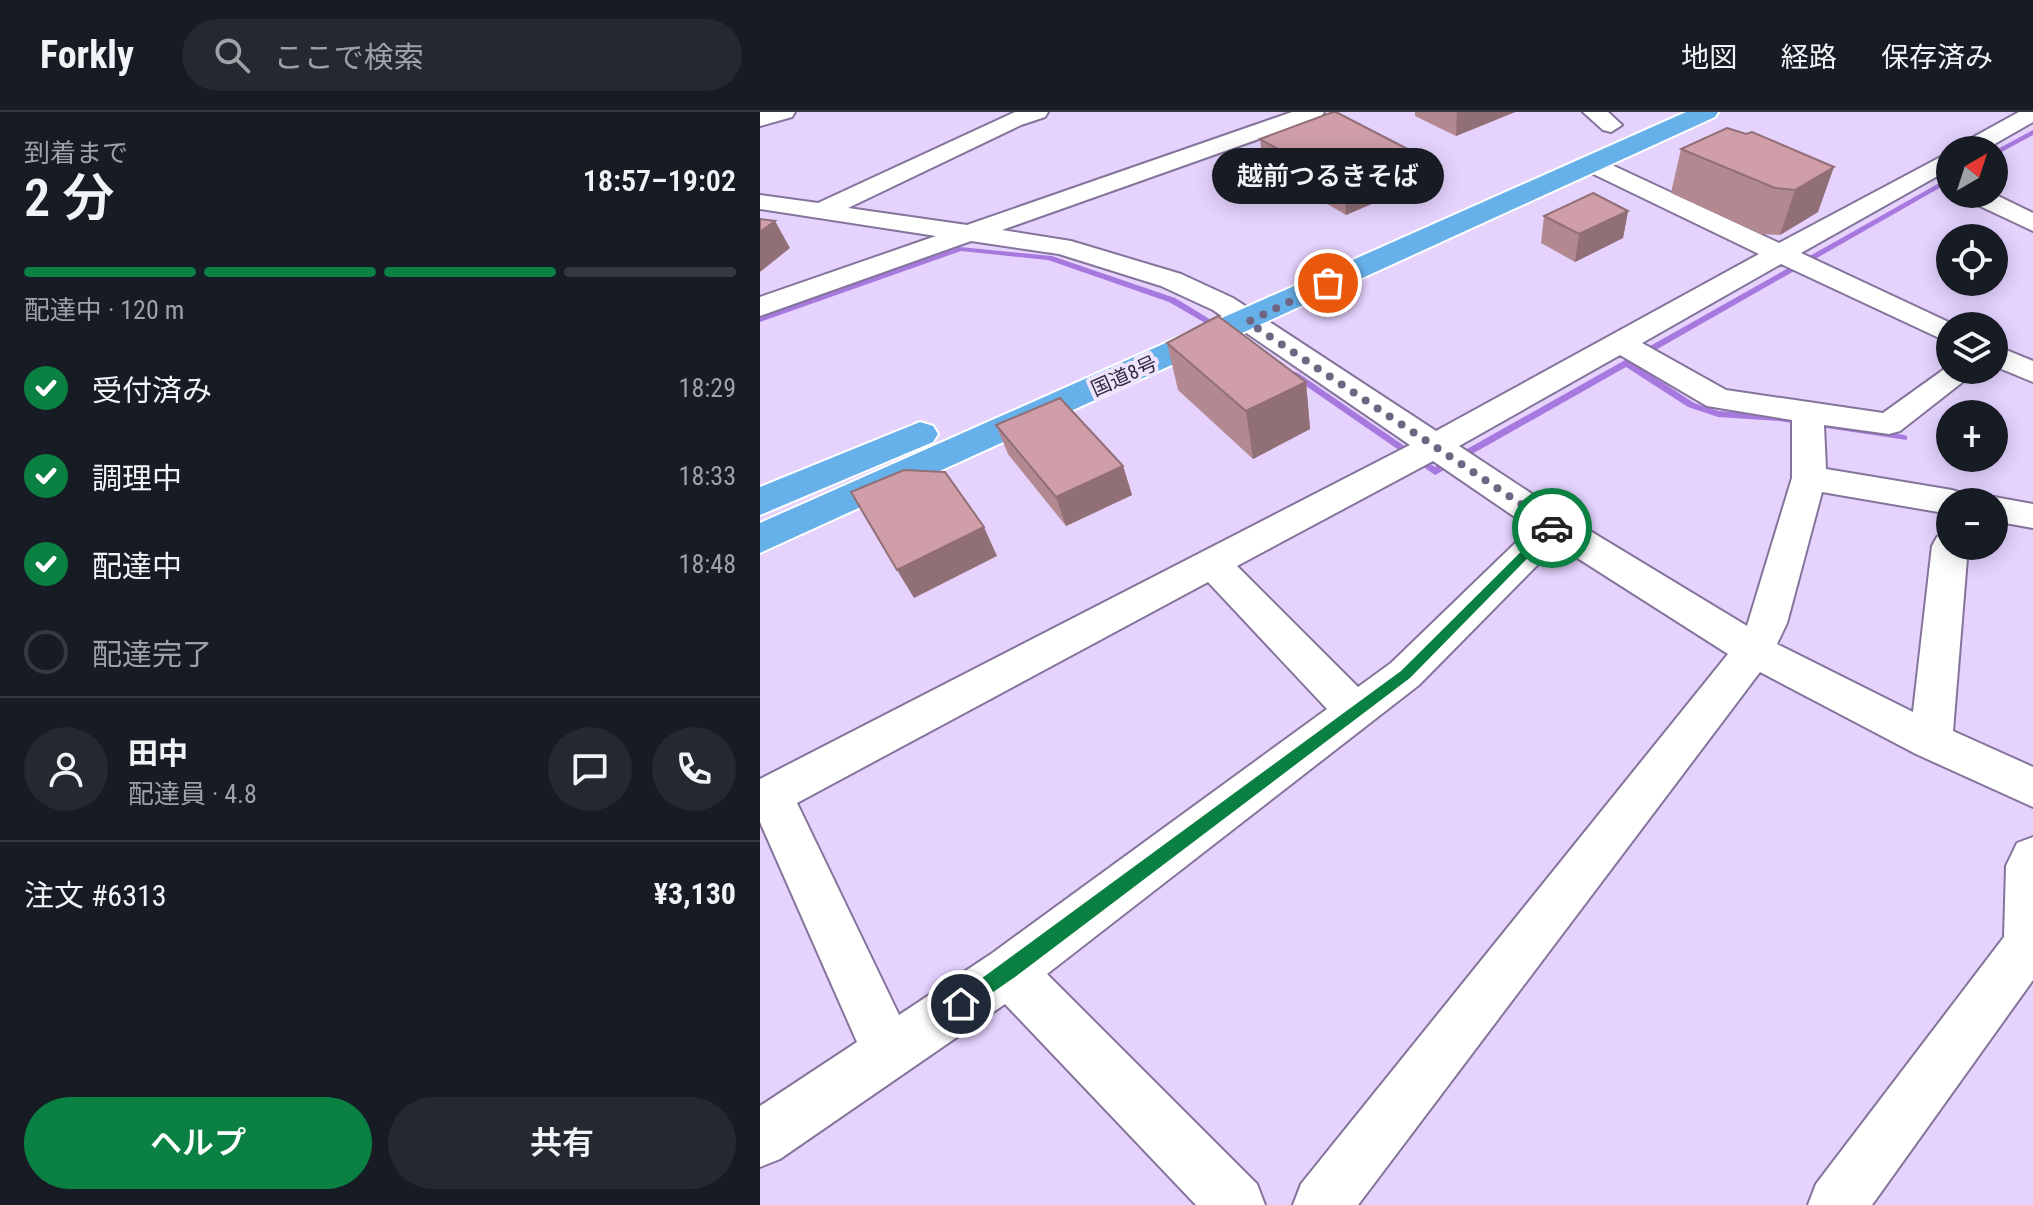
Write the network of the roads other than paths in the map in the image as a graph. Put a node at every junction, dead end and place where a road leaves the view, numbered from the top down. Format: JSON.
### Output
{"nodes":[{"id":1,"x":784,"y":112,"type":"edge"},
{"id":2,"x":1037,"y":112,"type":"edge"},
{"id":3,"x":1311,"y":112,"type":"edge"},
{"id":4,"x":1644,"y":112,"type":"edge"},
{"id":5,"x":1706,"y":112,"type":"edge"},
{"id":6,"x":1008,"y":116,"type":"edge"},
{"id":7,"x":760,"y":119,"type":"edge"},
{"id":8,"x":1602,"y":119,"type":"edge"},
{"id":9,"x":2028,"y":121,"type":"edge"},
{"id":10,"x":1996,"y":136,"type":"edge"},
{"id":11,"x":1591,"y":164,"type":"junction"},
{"id":12,"x":1936,"y":175,"type":"edge"},
{"id":13,"x":760,"y":202,"type":"edge"},
{"id":14,"x":2002,"y":208,"type":"edge"},
{"id":15,"x":821,"y":211,"type":"junction"},
{"id":16,"x":2033,"y":223,"type":"edge"},
{"id":17,"x":970,"y":233,"type":"junction"},
{"id":18,"x":1781,"y":254,"type":"junction"},
{"id":19,"x":760,"y":307,"type":"edge"},
{"id":20,"x":1235,"y":313,"type":"junction"},
{"id":21,"x":1936,"y":327,"type":"edge"},
{"id":22,"x":1621,"y":343,"type":"junction"},
{"id":23,"x":2008,"y":361,"type":"edge"},
{"id":24,"x":2033,"y":373,"type":"edge"},
{"id":25,"x":1944,"y":384,"type":"edge"},
{"id":26,"x":1808,"y":412,"type":"junction"},
{"id":27,"x":1434,"y":446,"type":"junction"},
{"id":28,"x":1809,"y":478,"type":"junction"},
{"id":29,"x":1936,"y":499,"type":"edge"},
{"id":30,"x":760,"y":502,"type":"edge"},
{"id":31,"x":2008,"y":512,"type":"edge"},
{"id":32,"x":2033,"y":516,"type":"edge"},
{"id":33,"x":1554,"y":526,"type":"junction"},
{"id":34,"x":760,"y":539,"type":"edge"},
{"id":35,"x":1949,"y":560,"type":"edge"},
{"id":36,"x":1212,"y":563,"type":"junction"},
{"id":37,"x":1754,"y":650,"type":"junction"},
{"id":38,"x":1356,"y":712,"type":"junction"},
{"id":39,"x":1931,"y":741,"type":"junction"},
{"id":40,"x":2033,"y":788,"type":"edge"},
{"id":41,"x":765,"y":798,"type":"edge"},
{"id":42,"x":2032,"y":887,"type":"edge"},
{"id":43,"x":1009,"y":972,"type":"junction"},
{"id":44,"x":889,"y":1053,"type":"junction"},
{"id":45,"x":760,"y":1139,"type":"edge"},
{"id":46,"x":1236,"y":1205,"type":"edge"},
{"id":47,"x":1322,"y":1205,"type":"edge"},
{"id":48,"x":1837,"y":1205,"type":"edge"}],
"edges":[{"from":1,"to":7,"type":"street"},
{"from":2,"to":6,"type":"street"},
{"from":3,"to":17,"type":"street"},
{"from":4,"to":8,"type":"highway","name":"国道8号"},
{"from":5,"to":11,"type":"highway","name":"国道8号"},
{"from":6,"to":15,"type":"street"},
{"from":8,"to":20,"type":"highway","name":"国道8号"},
{"from":9,"to":10,"type":"street"},
{"from":11,"to":18,"type":"street"},
{"from":11,"to":20,"type":"highway","name":"国道8号"},
{"from":12,"to":18,"type":"street"},
{"from":13,"to":15,"type":"street"},
{"from":14,"to":16,"type":"street"},
{"from":15,"to":17,"type":"street"},
{"from":17,"to":19,"type":"street"},
{"from":17,"to":20,"type":"street"},
{"from":18,"to":21,"type":"street"},
{"from":18,"to":22,"type":"street"},
{"from":20,"to":27,"type":"street"},
{"from":20,"to":30,"type":"highway","name":"国道8号"},
{"from":20,"to":34,"type":"highway","name":"国道8号"},
{"from":22,"to":26,"type":"street"},
{"from":22,"to":27,"type":"street"},
{"from":23,"to":24,"type":"street"},
{"from":25,"to":26,"type":"street"},
{"from":26,"to":28,"type":"street"},
{"from":27,"to":33,"type":"street"},
{"from":27,"to":36,"type":"street"},
{"from":28,"to":29,"type":"street"},
{"from":28,"to":37,"type":"street"},
{"from":31,"to":32,"type":"street"},
{"from":33,"to":37,"type":"street"},
{"from":33,"to":38,"type":"street"},
{"from":35,"to":39,"type":"street"},
{"from":36,"to":38,"type":"street"},
{"from":36,"to":41,"type":"street"},
{"from":37,"to":39,"type":"street"},
{"from":37,"to":47,"type":"street"},
{"from":38,"to":43,"type":"street"},
{"from":39,"to":40,"type":"street"},
{"from":41,"to":44,"type":"street"},
{"from":42,"to":48,"type":"street"},
{"from":43,"to":44,"type":"street"},
{"from":43,"to":46,"type":"street"},
{"from":44,"to":45,"type":"street"}]}
